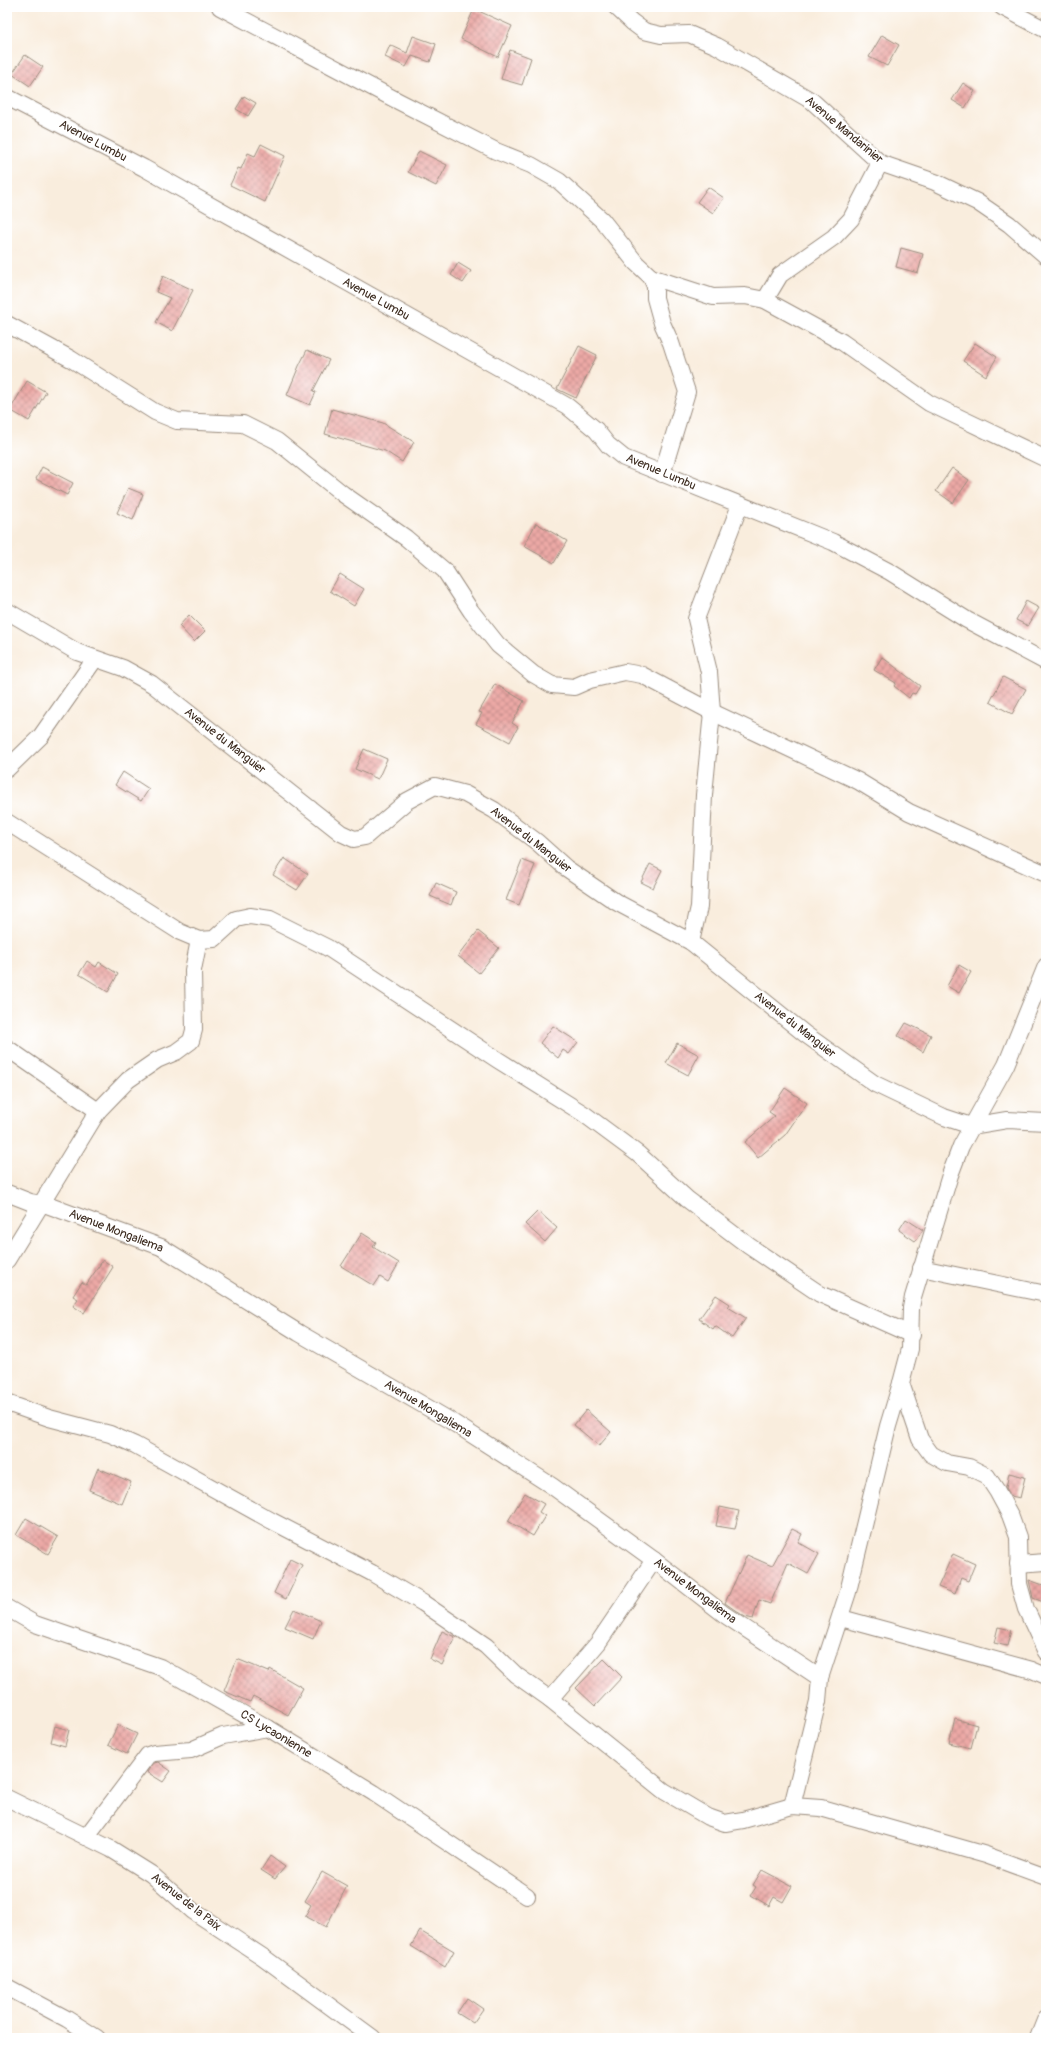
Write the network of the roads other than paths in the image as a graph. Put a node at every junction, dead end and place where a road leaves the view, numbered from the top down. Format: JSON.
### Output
{"nodes":[{"id":1,"x":220,"y":7,"type":"edge"},
{"id":2,"x":616,"y":7,"type":"edge"},
{"id":3,"x":1002,"y":7,"type":"edge"},
{"id":4,"x":1046,"y":30,"type":"edge"},
{"id":5,"x":7,"y":97,"type":"edge"},
{"id":6,"x":880,"y":163,"type":"junction"},
{"id":7,"x":1046,"y":256,"type":"edge"},
{"id":8,"x":651,"y":277,"type":"junction"},
{"id":9,"x":765,"y":300,"type":"junction"},
{"id":10,"x":7,"y":324,"type":"edge"},
{"id":11,"x":1046,"y":459,"type":"edge"},
{"id":12,"x":662,"y":474,"type":"junction"},
{"id":13,"x":740,"y":504,"type":"junction"},
{"id":14,"x":7,"y":611,"type":"edge"},
{"id":15,"x":95,"y":659,"type":"junction"},
{"id":16,"x":1046,"y":662,"type":"edge"},
{"id":17,"x":712,"y":712,"type":"junction"},
{"id":18,"x":7,"y":769,"type":"edge"},
{"id":19,"x":7,"y":822,"type":"edge"},
{"id":20,"x":1046,"y":874,"type":"edge"},
{"id":21,"x":199,"y":940,"type":"junction"},
{"id":22,"x":691,"y":942,"type":"junction"},
{"id":23,"x":1046,"y":966,"type":"edge"},
{"id":24,"x":7,"y":1048,"type":"edge"},
{"id":25,"x":98,"y":1112,"type":"junction"},
{"id":26,"x":1046,"y":1122,"type":"edge"},
{"id":27,"x":971,"y":1126,"type":"junction"},
{"id":28,"x":7,"y":1193,"type":"edge"},
{"id":29,"x":41,"y":1204,"type":"junction"},
{"id":30,"x":7,"y":1260,"type":"edge"},
{"id":31,"x":921,"y":1268,"type":"junction"},
{"id":32,"x":1046,"y":1294,"type":"edge"},
{"id":33,"x":912,"y":1334,"type":"junction"},
{"id":34,"x":901,"y":1383,"type":"junction"},
{"id":35,"x":7,"y":1403,"type":"edge"},
{"id":36,"x":654,"y":1560,"type":"junction"},
{"id":37,"x":1046,"y":1562,"type":"edge"},
{"id":38,"x":1018,"y":1564,"type":"junction"},
{"id":39,"x":7,"y":1608,"type":"edge"},
{"id":40,"x":840,"y":1618,"type":"junction"},
{"id":41,"x":1046,"y":1652,"type":"edge"},
{"id":42,"x":1046,"y":1676,"type":"edge"},
{"id":43,"x":820,"y":1678,"type":"junction"},
{"id":44,"x":550,"y":1699,"type":"junction"},
{"id":45,"x":268,"y":1728,"type":"junction"},
{"id":46,"x":7,"y":1798,"type":"edge"},
{"id":47,"x":792,"y":1806,"type":"junction"},
{"id":48,"x":86,"y":1837,"type":"junction"},
{"id":49,"x":1046,"y":1877,"type":"edge"},
{"id":50,"x":527,"y":1896,"type":"dead end"},
{"id":51,"x":7,"y":1987,"type":"edge"},
{"id":52,"x":1046,"y":2018,"type":"edge"},
{"id":53,"x":97,"y":2038,"type":"edge"},
{"id":54,"x":373,"y":2038,"type":"edge"},
{"id":55,"x":1038,"y":2038,"type":"edge"}],
"edges":[{"from":1,"to":8,"type":"street"},
{"from":2,"to":6,"type":"street","name":"Avenue Mandarinier"},
{"from":3,"to":4,"type":"street"},
{"from":5,"to":12,"type":"street","name":"Avenue Lumbu"},
{"from":6,"to":7,"type":"street","name":"Avenue Mandarinier"},
{"from":6,"to":9,"type":"street"},
{"from":8,"to":9,"type":"street"},
{"from":8,"to":12,"type":"street"},
{"from":9,"to":11,"type":"street"},
{"from":10,"to":17,"type":"street"},
{"from":12,"to":13,"type":"street","name":"Avenue Lumbu"},
{"from":13,"to":16,"type":"street","name":"Avenue Lumbu"},
{"from":13,"to":17,"type":"street"},
{"from":14,"to":15,"type":"street","name":"Avenue du Manguier"},
{"from":15,"to":18,"type":"street"},
{"from":15,"to":22,"type":"street","name":"Avenue du Manguier"},
{"from":17,"to":20,"type":"street"},
{"from":17,"to":22,"type":"street"},
{"from":19,"to":21,"type":"street"},
{"from":21,"to":25,"type":"street"},
{"from":21,"to":33,"type":"street"},
{"from":22,"to":27,"type":"street","name":"Avenue du Manguier"},
{"from":23,"to":27,"type":"street"},
{"from":24,"to":25,"type":"street"},
{"from":25,"to":29,"type":"street"},
{"from":26,"to":27,"type":"street","name":"Avenue du Manguier"},
{"from":27,"to":31,"type":"street"},
{"from":28,"to":29,"type":"street","name":"Avenue Mongaliema"},
{"from":29,"to":30,"type":"street"},
{"from":29,"to":36,"type":"street","name":"Avenue Mongaliema"},
{"from":31,"to":32,"type":"street"},
{"from":31,"to":33,"type":"street"},
{"from":33,"to":34,"type":"street"},
{"from":34,"to":38,"type":"street"},
{"from":34,"to":40,"type":"street"},
{"from":35,"to":44,"type":"street"},
{"from":36,"to":43,"type":"street","name":"Avenue Mongaliema"},
{"from":36,"to":44,"type":"street"},
{"from":37,"to":38,"type":"street"},
{"from":38,"to":41,"type":"street"},
{"from":39,"to":45,"type":"street","name":"CS Lycaonienne"},
{"from":40,"to":42,"type":"street"},
{"from":40,"to":43,"type":"street"},
{"from":43,"to":47,"type":"street"},
{"from":44,"to":47,"type":"street"},
{"from":45,"to":48,"type":"street"},
{"from":45,"to":50,"type":"street","name":"CS Lycaonienne"},
{"from":46,"to":48,"type":"street","name":"Avenue de la Paix"},
{"from":47,"to":49,"type":"street"},
{"from":48,"to":54,"type":"street","name":"Avenue de la Paix"},
{"from":51,"to":53,"type":"street"},
{"from":52,"to":55,"type":"street"}]}
